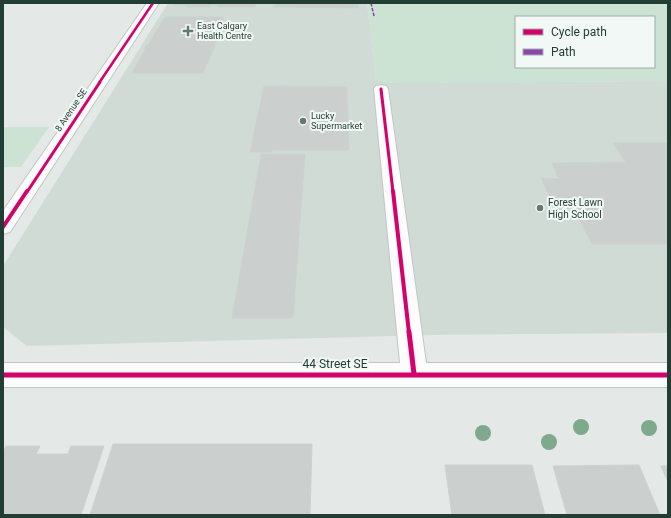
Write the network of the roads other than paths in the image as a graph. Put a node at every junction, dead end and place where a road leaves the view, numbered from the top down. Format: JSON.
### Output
{"nodes":[{"id":1,"x":153,"y":3,"type":"edge"},
{"id":2,"x":381,"y":89,"type":"dead end"},
{"id":3,"x":3,"y":227,"type":"edge"},
{"id":4,"x":414,"y":374,"type":"junction"},
{"id":5,"x":3,"y":375,"type":"edge"},
{"id":6,"x":668,"y":375,"type":"edge"}],
"edges":[{"from":1,"to":3,"type":"street","name":"8 Avenue SE"},
{"from":2,"to":4,"type":"street"},
{"from":4,"to":5,"type":"street","name":"44 Street SE"},
{"from":4,"to":6,"type":"street","name":"44 Street SE"}]}
